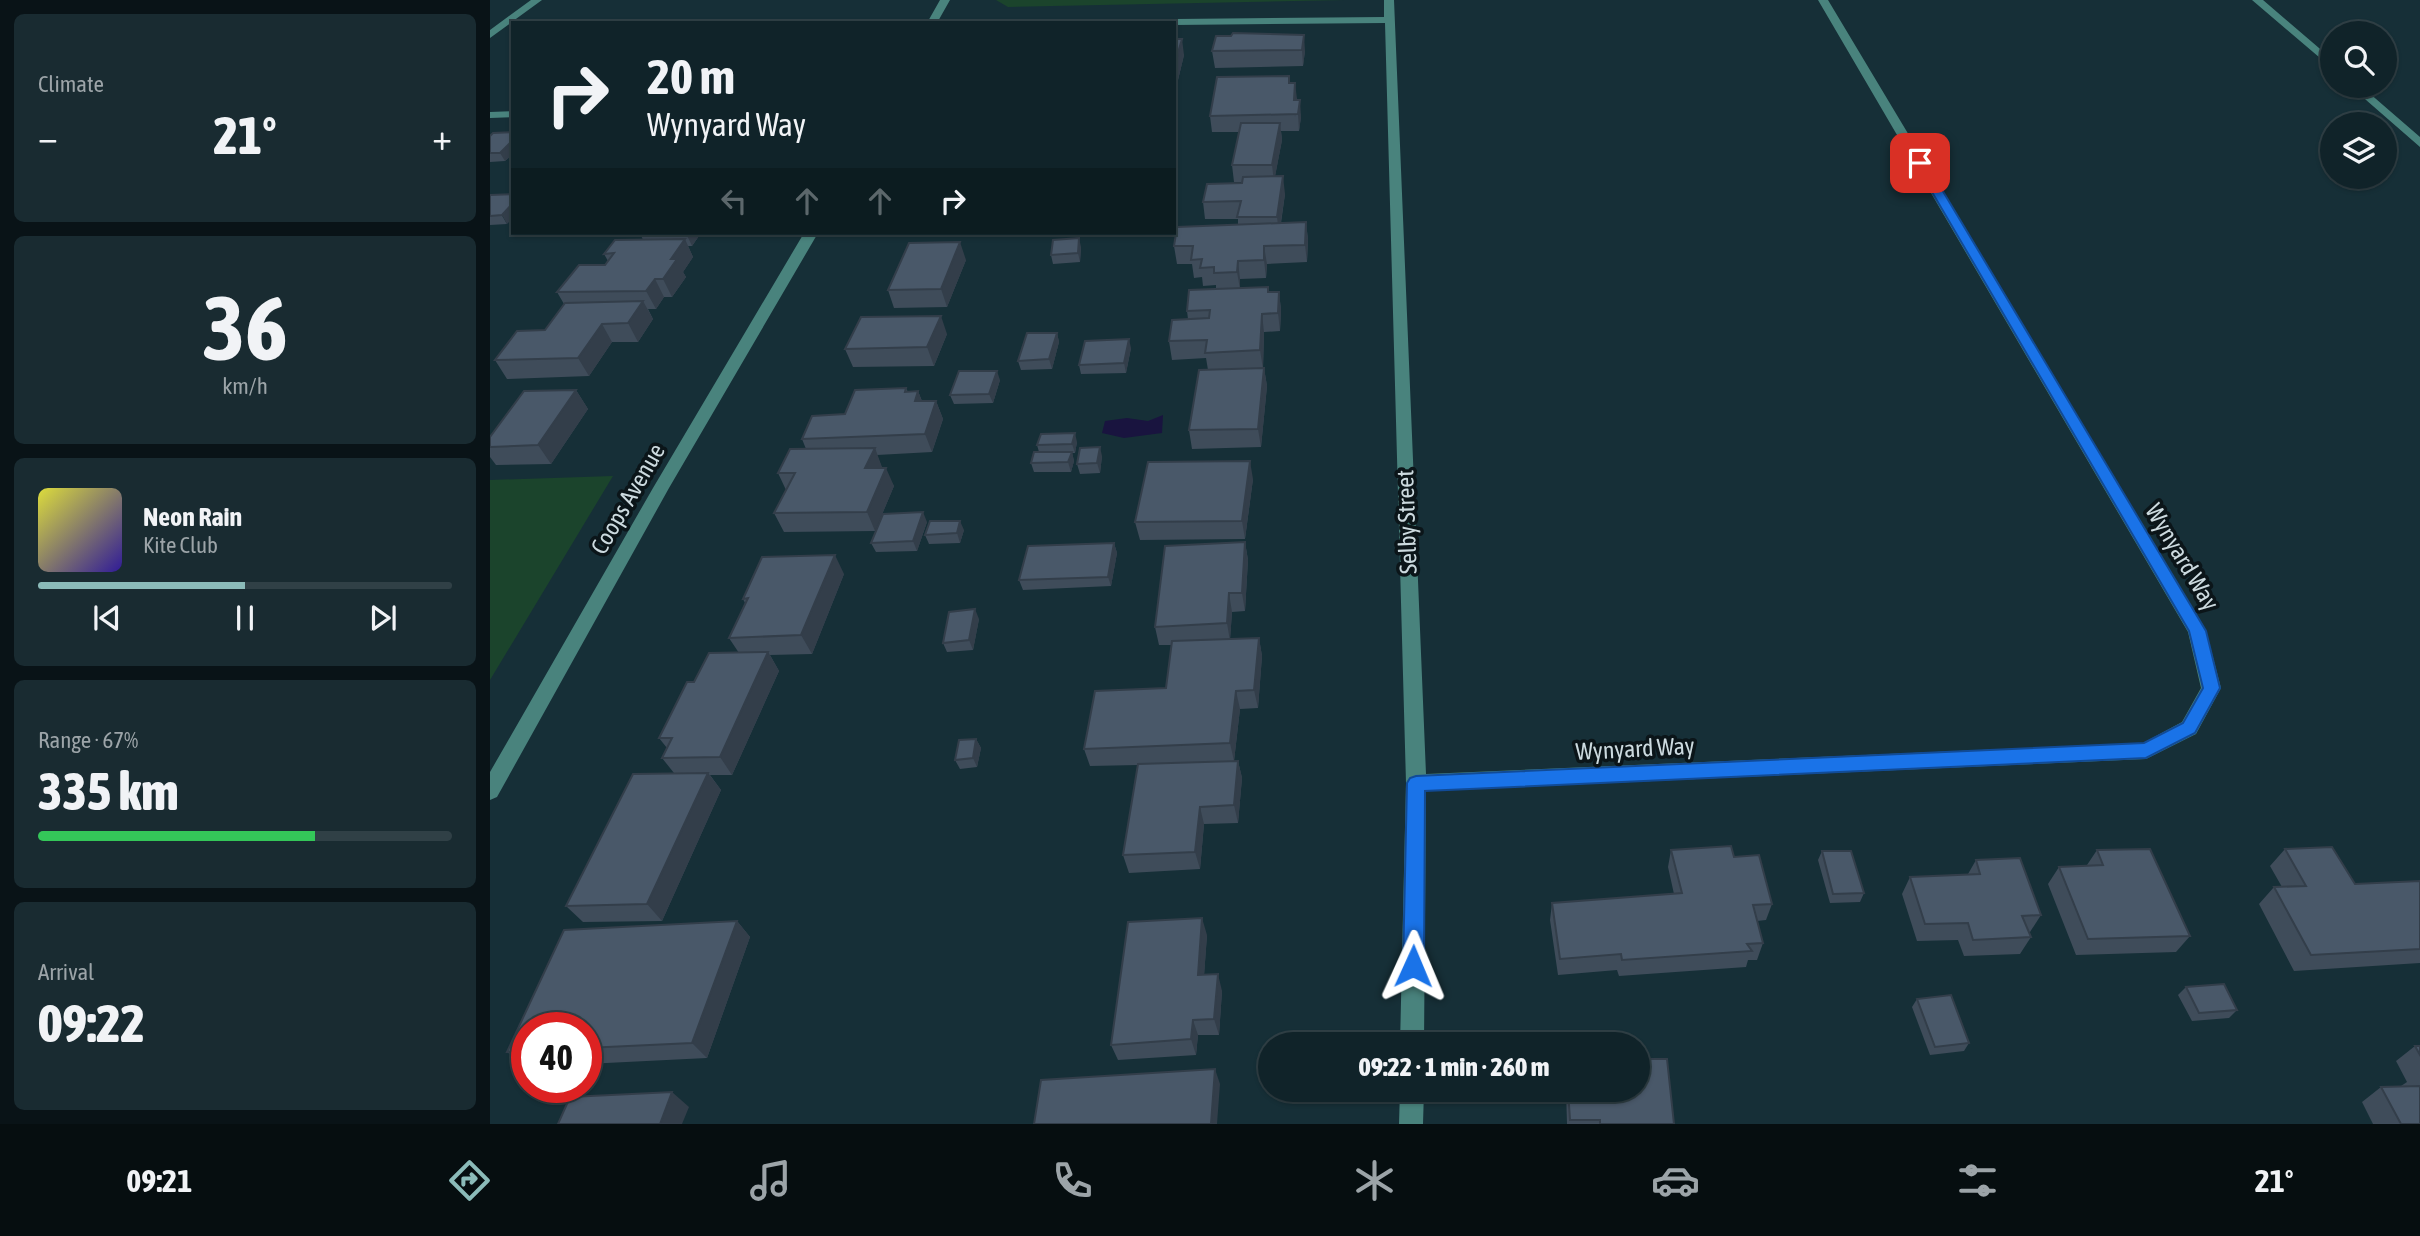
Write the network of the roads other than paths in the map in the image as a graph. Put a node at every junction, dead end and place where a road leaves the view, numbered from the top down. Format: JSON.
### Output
{"nodes":[{"id":1,"x":537,"y":0,"type":"edge"},
{"id":2,"x":945,"y":0,"type":"edge"},
{"id":3,"x":1389,"y":0,"type":"edge"},
{"id":4,"x":1823,"y":0,"type":"edge"},
{"id":5,"x":2257,"y":0,"type":"edge"},
{"id":6,"x":1390,"y":20,"type":"junction"},
{"id":7,"x":933,"y":21,"type":"edge"},
{"id":8,"x":1176,"y":22,"type":"edge"},
{"id":9,"x":490,"y":35,"type":"edge"},
{"id":10,"x":2320,"y":55,"type":"edge"},
{"id":11,"x":2369,"y":98,"type":"edge"},
{"id":12,"x":511,"y":114,"type":"edge"},
{"id":13,"x":490,"y":115,"type":"edge"},
{"id":14,"x":2420,"y":143,"type":"edge"},
{"id":15,"x":810,"y":235,"type":"edge"},
{"id":16,"x":1416,"y":783,"type":"junction"},
{"id":17,"x":490,"y":791,"type":"edge"},
{"id":18,"x":1412,"y":1032,"type":"edge"},
{"id":19,"x":1412,"y":1102,"type":"edge"},
{"id":20,"x":1411,"y":1124,"type":"edge"}],
"edges":[{"from":1,"to":9,"type":"street"},
{"from":2,"to":7,"type":"street"},
{"from":3,"to":6,"type":"street","name":"Selby Street"},
{"from":4,"to":16,"type":"street","name":"Wynyard Way"},
{"from":5,"to":10,"type":"street"},
{"from":6,"to":8,"type":"street"},
{"from":6,"to":16,"type":"street","name":"Selby Street"},
{"from":11,"to":14,"type":"street"},
{"from":12,"to":13,"type":"street"},
{"from":15,"to":17,"type":"street","name":"Coops Avenue"},
{"from":16,"to":18,"type":"street","name":"Selby Street"},
{"from":19,"to":20,"type":"street"}]}
